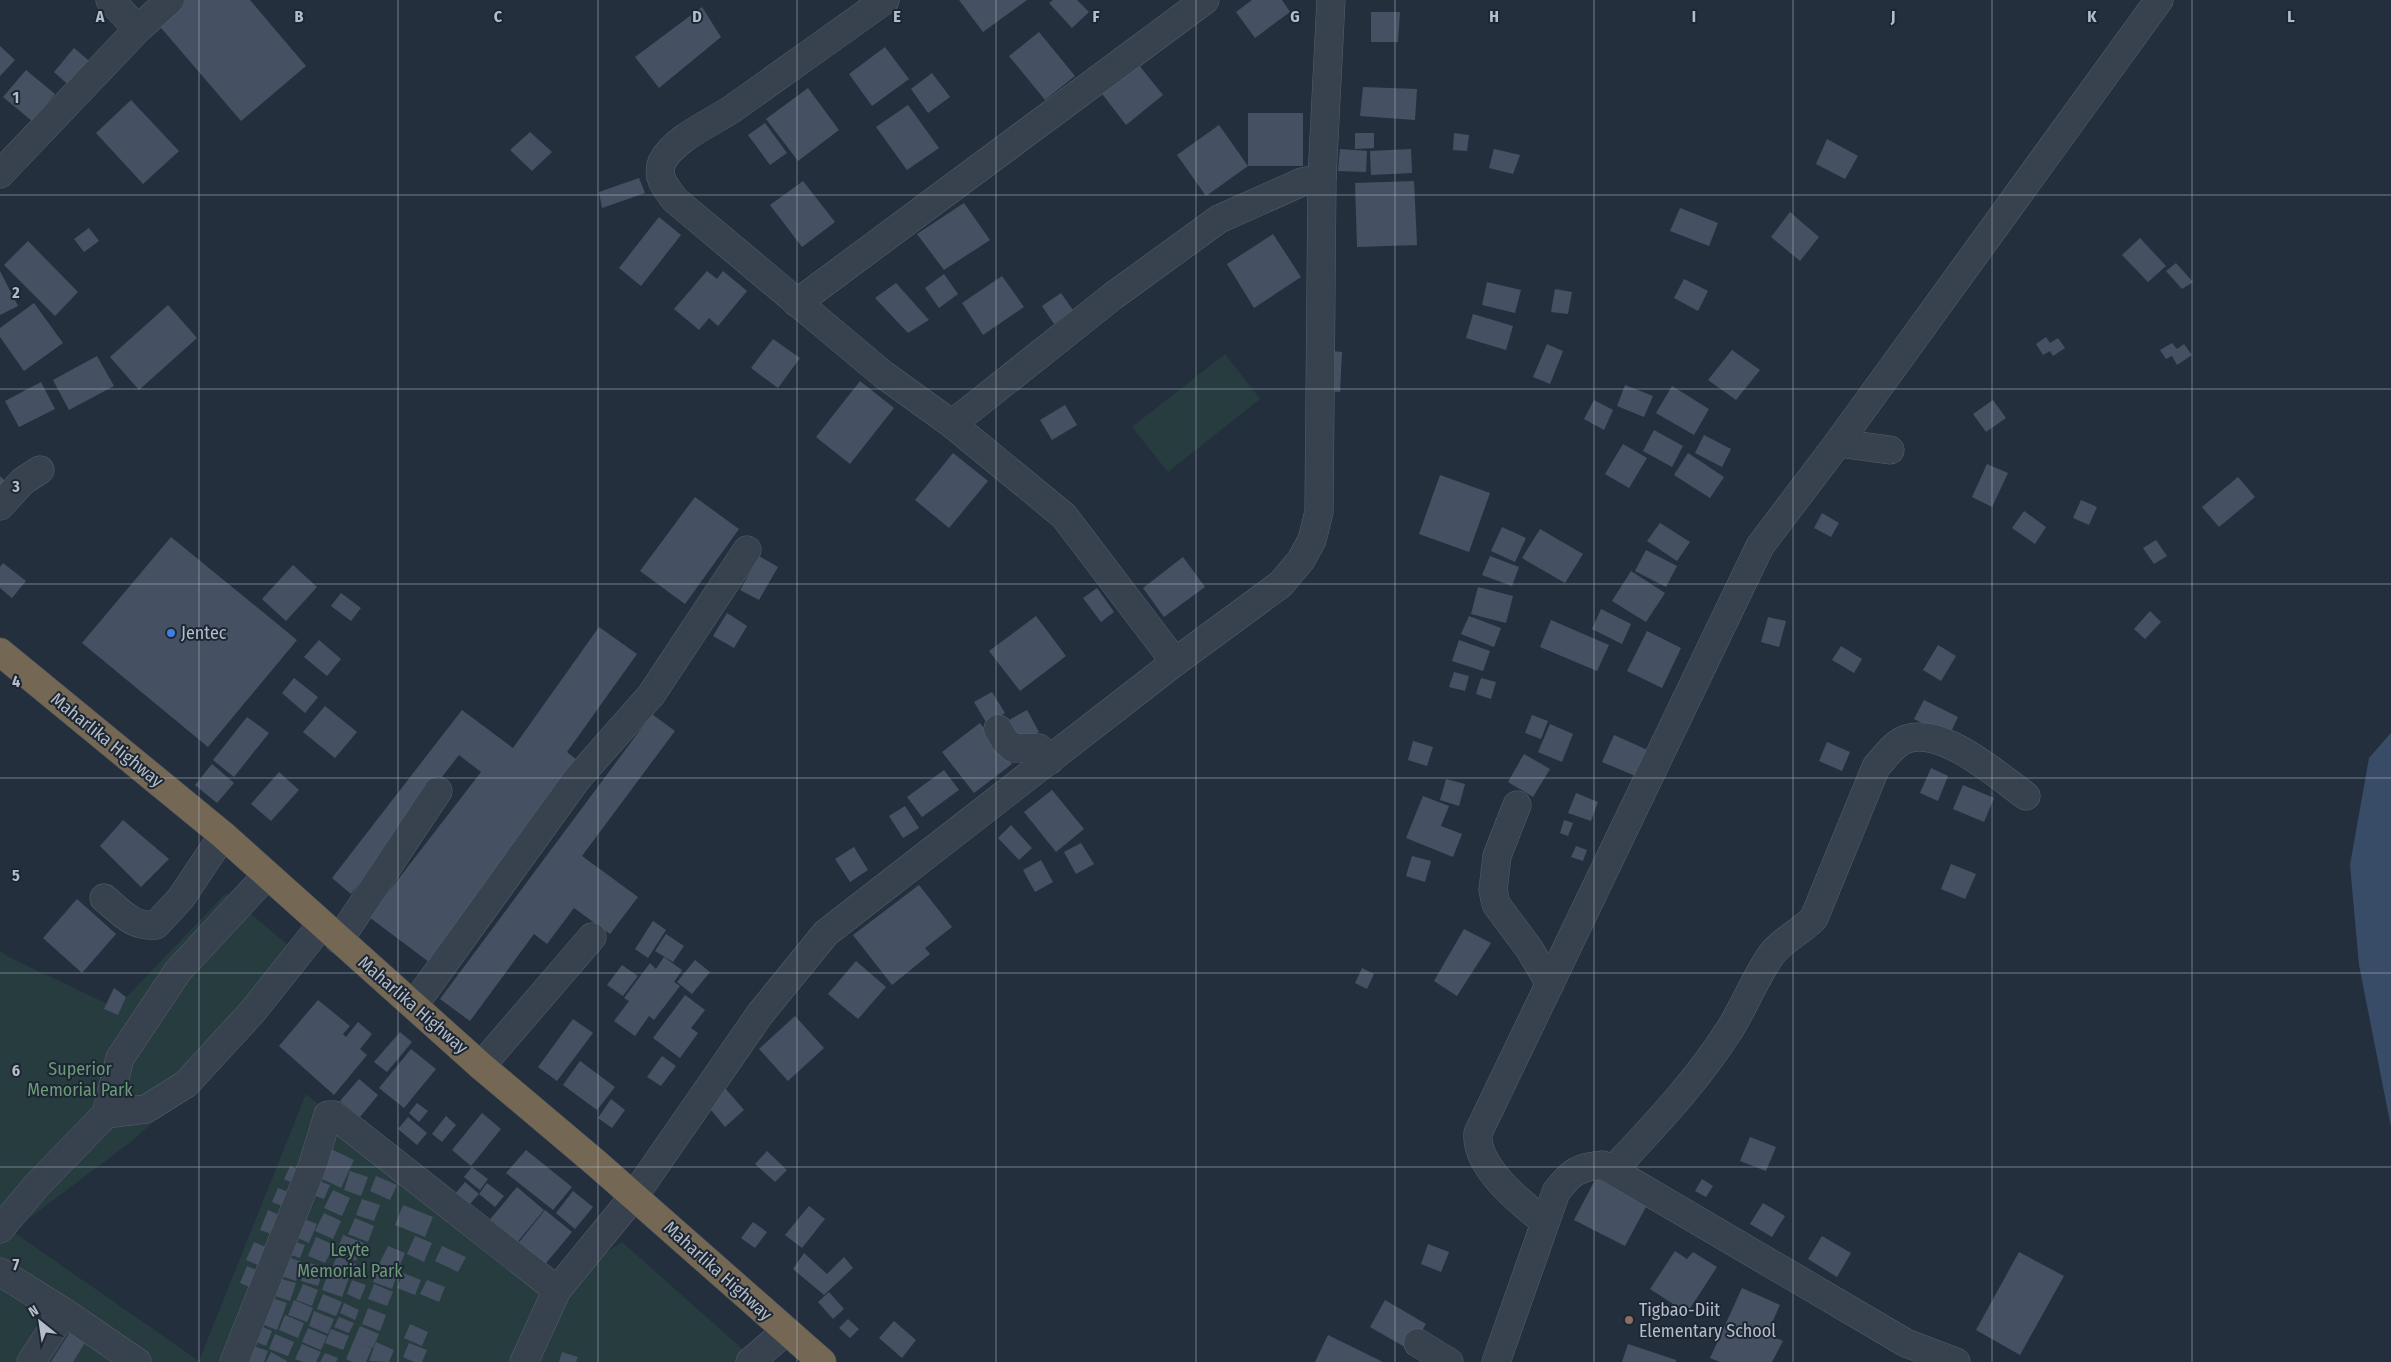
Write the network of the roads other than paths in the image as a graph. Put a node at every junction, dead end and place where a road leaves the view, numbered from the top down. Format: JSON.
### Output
{"nodes":[{"id":1,"x":110,"y":0,"type":"edge"},
{"id":2,"x":170,"y":0,"type":"edge"},
{"id":3,"x":884,"y":0,"type":"edge"},
{"id":4,"x":1205,"y":0,"type":"edge"},
{"id":5,"x":1331,"y":0,"type":"edge"},
{"id":6,"x":2158,"y":1,"type":"edge"},
{"id":7,"x":138,"y":29,"type":"junction"},
{"id":8,"x":0,"y":174,"type":"edge"},
{"id":9,"x":1322,"y":178,"type":"junction"},
{"id":10,"x":797,"y":302,"type":"junction"},
{"id":11,"x":952,"y":424,"type":"junction"},
{"id":12,"x":1838,"y":443,"type":"junction"},
{"id":13,"x":1890,"y":450,"type":"dead end"},
{"id":14,"x":40,"y":470,"type":"dead end"},
{"id":15,"x":0,"y":506,"type":"edge"},
{"id":16,"x":747,"y":550,"type":"dead end"},
{"id":17,"x":0,"y":652,"type":"edge"},
{"id":18,"x":1175,"y":662,"type":"junction"},
{"id":19,"x":998,"y":729,"type":"dead end"},
{"id":20,"x":1050,"y":760,"type":"junction"},
{"id":21,"x":438,"y":792,"type":"dead end"},
{"id":22,"x":2026,"y":796,"type":"dead end"},
{"id":23,"x":1517,"y":805,"type":"dead end"},
{"id":24,"x":223,"y":835,"type":"junction"},
{"id":25,"x":267,"y":875,"type":"junction"},
{"id":26,"x":104,"y":898,"type":"dead end"},
{"id":27,"x":330,"y":932,"type":"junction"},
{"id":28,"x":592,"y":937,"type":"dead end"},
{"id":29,"x":1550,"y":984,"type":"junction"},
{"id":30,"x":414,"y":1005,"type":"junction"},
{"id":31,"x":481,"y":1066,"type":"junction"},
{"id":32,"x":106,"y":1114,"type":"junction"},
{"id":33,"x":1614,"y":1169,"type":"junction"},
{"id":34,"x":634,"y":1196,"type":"junction"},
{"id":35,"x":1545,"y":1222,"type":"junction"},
{"id":36,"x":0,"y":1229,"type":"edge"},
{"id":37,"x":0,"y":1272,"type":"edge"},
{"id":38,"x":557,"y":1290,"type":"junction"},
{"id":39,"x":64,"y":1312,"type":"junction"},
{"id":40,"x":786,"y":1331,"type":"junction"},
{"id":41,"x":1418,"y":1343,"type":"dead end"},
{"id":42,"x":104,"y":1353,"type":"edge"},
{"id":43,"x":31,"y":1362,"type":"edge"},
{"id":44,"x":137,"y":1362,"type":"edge"},
{"id":45,"x":234,"y":1362,"type":"edge"},
{"id":46,"x":524,"y":1362,"type":"edge"},
{"id":47,"x":750,"y":1362,"type":"edge"},
{"id":48,"x":822,"y":1362,"type":"edge"},
{"id":49,"x":1449,"y":1362,"type":"edge"},
{"id":50,"x":1496,"y":1362,"type":"edge"},
{"id":51,"x":1956,"y":1362,"type":"edge"}],
"edges":[{"from":1,"to":7,"type":"street"},
{"from":2,"to":7,"type":"street"},
{"from":3,"to":10,"type":"street"},
{"from":4,"to":10,"type":"street"},
{"from":5,"to":9,"type":"street"},
{"from":6,"to":12,"type":"street"},
{"from":7,"to":8,"type":"street"},
{"from":9,"to":11,"type":"street"},
{"from":9,"to":18,"type":"street"},
{"from":10,"to":11,"type":"street"},
{"from":11,"to":18,"type":"street"},
{"from":12,"to":13,"type":"street"},
{"from":12,"to":29,"type":"street"},
{"from":14,"to":15,"type":"street"},
{"from":16,"to":30,"type":"street"},
{"from":17,"to":24,"type":"highway","name":"Maharlika Highway"},
{"from":18,"to":20,"type":"street"},
{"from":19,"to":20,"type":"street"},
{"from":20,"to":34,"type":"street"},
{"from":21,"to":27,"type":"street"},
{"from":22,"to":33,"type":"street"},
{"from":23,"to":29,"type":"street"},
{"from":24,"to":25,"type":"highway","name":"Maharlika Highway"},
{"from":24,"to":26,"type":"street"},
{"from":25,"to":27,"type":"highway","name":"Maharlika Highway"},
{"from":25,"to":32,"type":"street"},
{"from":27,"to":30,"type":"highway","name":"Maharlika Highway"},
{"from":27,"to":32,"type":"street"},
{"from":28,"to":31,"type":"street"},
{"from":29,"to":35,"type":"street"},
{"from":30,"to":31,"type":"highway","name":"Maharlika Highway"},
{"from":31,"to":34,"type":"highway","name":"Maharlika Highway"},
{"from":32,"to":36,"type":"street"},
{"from":33,"to":35,"type":"street"},
{"from":33,"to":51,"type":"street"},
{"from":34,"to":38,"type":"street"},
{"from":34,"to":40,"type":"highway","name":"Maharlika Highway"},
{"from":35,"to":50,"type":"street"},
{"from":37,"to":39,"type":"street"},
{"from":38,"to":45,"type":"street"},
{"from":38,"to":46,"type":"street"},
{"from":39,"to":42,"type":"street"},
{"from":39,"to":43,"type":"street"},
{"from":40,"to":47,"type":"street"},
{"from":40,"to":48,"type":"highway","name":"Maharlika Highway"},
{"from":41,"to":49,"type":"street"},
{"from":42,"to":44,"type":"street"}]}
